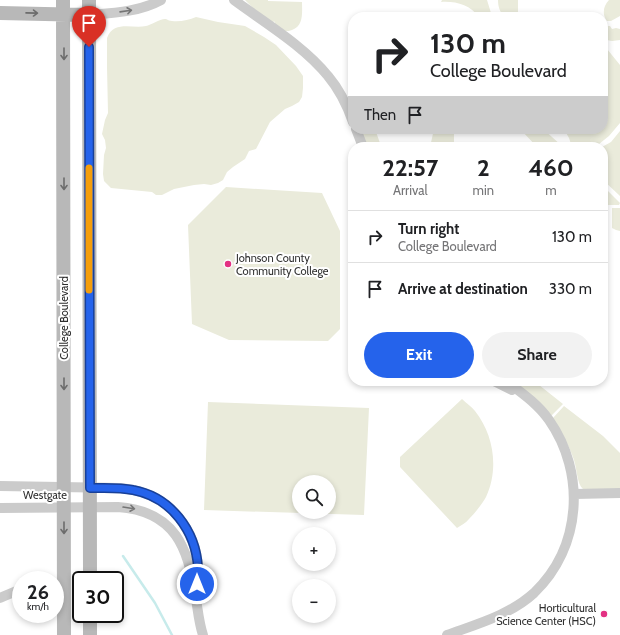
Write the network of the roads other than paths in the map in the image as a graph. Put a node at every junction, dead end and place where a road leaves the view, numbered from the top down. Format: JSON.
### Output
{"nodes":[{"id":1,"x":63,"y":0,"type":"edge"},
{"id":2,"x":89,"y":0,"type":"edge"},
{"id":3,"x":161,"y":0,"type":"edge"},
{"id":4,"x":234,"y":0,"type":"edge"},
{"id":5,"x":0,"y":12,"type":"edge"},
{"id":6,"x":64,"y":14,"type":"junction"},
{"id":7,"x":89,"y":15,"type":"junction"},
{"id":8,"x":348,"y":110,"type":"edge"},
{"id":9,"x":505,"y":386,"type":"edge"},
{"id":10,"x":513,"y":386,"type":"edge"},
{"id":11,"x":526,"y":396,"type":"junction"},
{"id":12,"x":0,"y":486,"type":"edge"},
{"id":13,"x":64,"y":487,"type":"junction"},
{"id":14,"x":90,"y":488,"type":"junction"},
{"id":15,"x":620,"y":493,"type":"edge"},
{"id":16,"x":574,"y":494,"type":"junction"},
{"id":17,"x":64,"y":507,"type":"junction"},
{"id":18,"x":90,"y":507,"type":"junction"},
{"id":19,"x":0,"y":508,"type":"edge"},
{"id":20,"x":90,"y":571,"type":"edge"},
{"id":21,"x":12,"y":593,"type":"edge"},
{"id":22,"x":0,"y":598,"type":"edge"},
{"id":23,"x":196,"y":599,"type":"junction"},
{"id":24,"x":90,"y":623,"type":"edge"},
{"id":25,"x":64,"y":635,"type":"edge"},
{"id":26,"x":90,"y":635,"type":"edge"},
{"id":27,"x":203,"y":635,"type":"edge"},
{"id":28,"x":447,"y":635,"type":"edge"}],
"edges":[{"from":1,"to":6,"type":"main road","name":"College Boulevard"},
{"from":2,"to":7,"type":"main road"},
{"from":7,"to":3,"type":"street","one_way":true},
{"from":4,"to":8,"type":"street"},
{"from":5,"to":6,"type":"main road","one_way":true},
{"from":6,"to":7,"type":"main road"},
{"from":6,"to":13,"type":"main road","name":"College Boulevard","one_way":true},
{"from":7,"to":14,"type":"main road"},
{"from":9,"to":11,"type":"street"},
{"from":10,"to":11,"type":"street"},
{"from":11,"to":16,"type":"street"},
{"from":12,"to":13,"type":"street"},
{"from":13,"to":14,"type":"street"},
{"from":13,"to":17,"type":"main road","name":"College Boulevard"},
{"from":14,"to":18,"type":"main road"},
{"from":14,"to":23,"type":"street"},
{"from":15,"to":16,"type":"street"},
{"from":16,"to":28,"type":"street"},
{"from":17,"to":18,"type":"street","name":"Westgate"},
{"from":17,"to":19,"type":"street","name":"Westgate"},
{"from":17,"to":25,"type":"main road","name":"College Boulevard","one_way":true},
{"from":18,"to":20,"type":"main road"},
{"from":18,"to":23,"type":"street","name":"Westgate","one_way":true},
{"from":21,"to":22,"type":"street"},
{"from":23,"to":27,"type":"street"},
{"from":24,"to":26,"type":"main road"}]}
